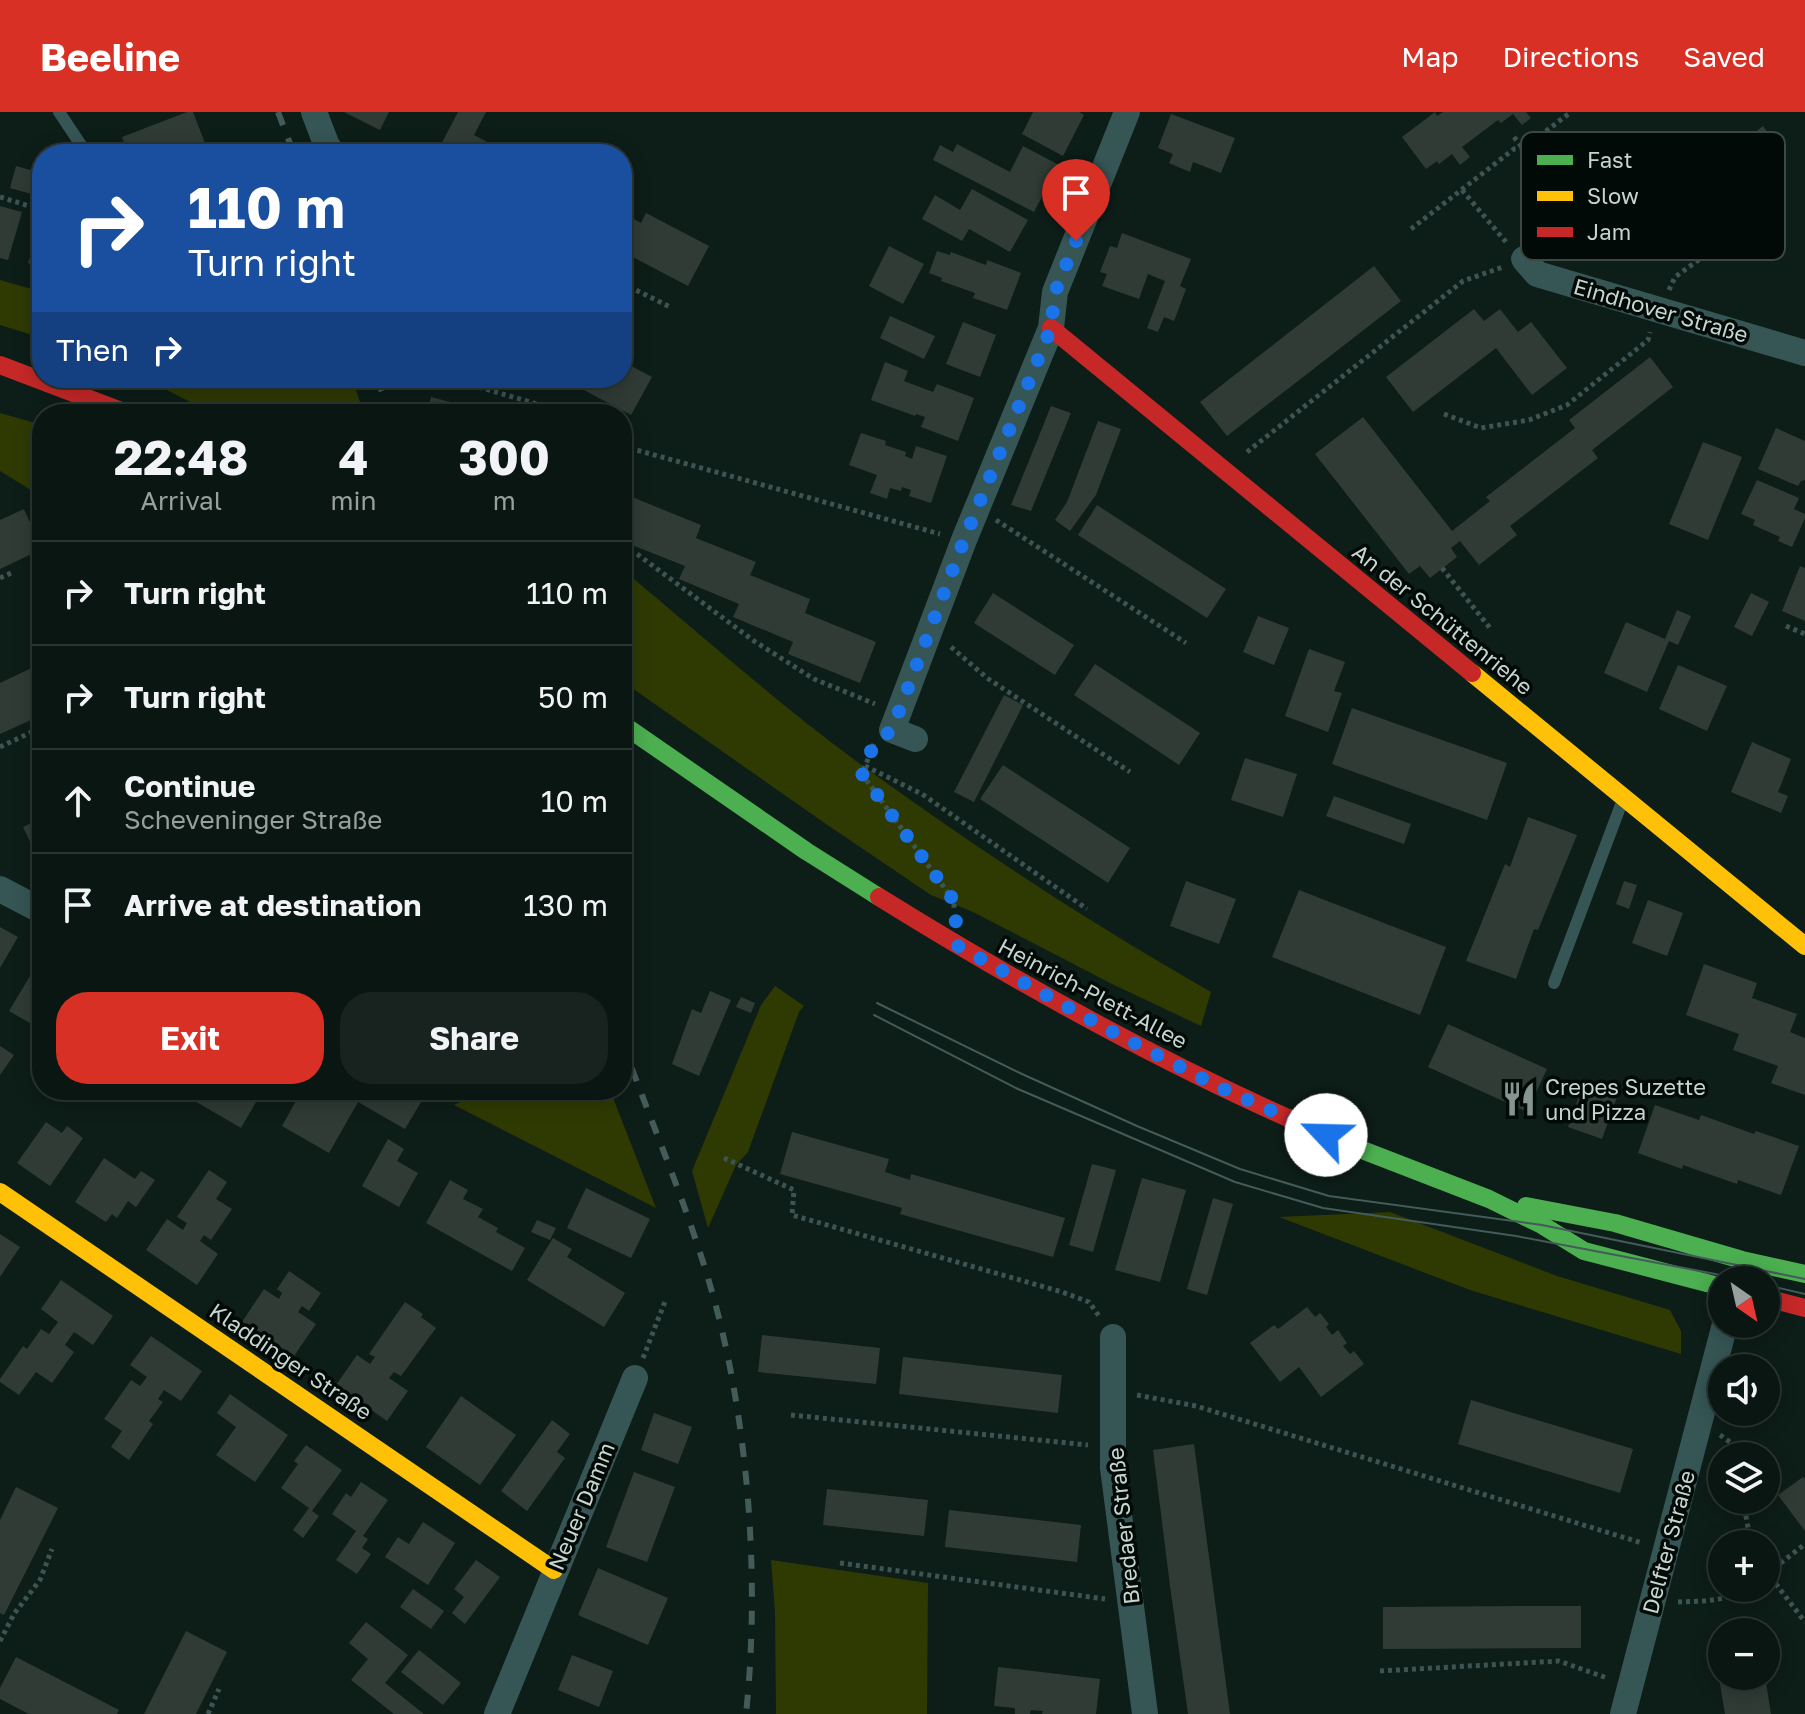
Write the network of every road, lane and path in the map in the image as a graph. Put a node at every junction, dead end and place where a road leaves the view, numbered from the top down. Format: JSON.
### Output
{"nodes":[{"id":1,"x":59,"y":112,"type":"edge"},
{"id":2,"x":314,"y":112,"type":"edge"},
{"id":3,"x":1127,"y":112,"type":"edge"},
{"id":4,"x":1571,"y":112,"type":"edge"},
{"id":5,"x":1545,"y":132,"type":"edge"},
{"id":6,"x":1514,"y":137,"type":"dead end"},
{"id":7,"x":80,"y":144,"type":"edge"},
{"id":8,"x":326,"y":144,"type":"edge"},
{"id":9,"x":1521,"y":145,"type":"edge"},
{"id":10,"x":1521,"y":148,"type":"edge"},
{"id":11,"x":1462,"y":190,"type":"junction"},
{"id":12,"x":0,"y":197,"type":"edge"},
{"id":13,"x":32,"y":207,"type":"edge"},
{"id":14,"x":1411,"y":229,"type":"dead end"},
{"id":15,"x":1521,"y":256,"type":"edge"},
{"id":16,"x":1521,"y":260,"type":"edge"},
{"id":17,"x":1525,"y":260,"type":"edge"},
{"id":18,"x":1698,"y":260,"type":"edge"},
{"id":19,"x":632,"y":288,"type":"edge"},
{"id":20,"x":672,"y":308,"type":"dead end"},
{"id":21,"x":1659,"y":310,"type":"junction"},
{"id":22,"x":1051,"y":328,"type":"junction"},
{"id":23,"x":1805,"y":353,"type":"edge"},
{"id":24,"x":0,"y":365,"type":"edge"},
{"id":25,"x":32,"y":376,"type":"edge"},
{"id":26,"x":64,"y":388,"type":"edge"},
{"id":27,"x":482,"y":388,"type":"edge"},
{"id":28,"x":104,"y":404,"type":"edge"},
{"id":29,"x":537,"y":404,"type":"edge"},
{"id":30,"x":1444,"y":414,"type":"dead end"},
{"id":31,"x":632,"y":449,"type":"edge"},
{"id":32,"x":1224,"y":470,"type":"junction"},
{"id":33,"x":975,"y":512,"type":"junction"},
{"id":34,"x":964,"y":540,"type":"junction"},
{"id":35,"x":632,"y":552,"type":"edge"},
{"id":36,"x":1442,"y":568,"type":"dead end"},
{"id":37,"x":11,"y":573,"type":"dead end"},
{"id":38,"x":0,"y":578,"type":"edge"},
{"id":39,"x":1786,"y":626,"type":"dead end"},
{"id":40,"x":1490,"y":628,"type":"dead end"},
{"id":41,"x":930,"y":629,"type":"junction"},
{"id":42,"x":1805,"y":634,"type":"edge"},
{"id":43,"x":1186,"y":643,"type":"dead end"},
{"id":44,"x":901,"y":727,"type":"junction"},
{"id":45,"x":632,"y":731,"type":"edge"},
{"id":46,"x":32,"y":732,"type":"edge"},
{"id":47,"x":0,"y":747,"type":"edge"},
{"id":48,"x":865,"y":766,"type":"junction"},
{"id":49,"x":1130,"y":772,"type":"dead end"},
{"id":50,"x":1624,"y":798,"type":"junction"},
{"id":51,"x":0,"y":889,"type":"edge"},
{"id":52,"x":32,"y":906,"type":"edge"},
{"id":53,"x":1087,"y":909,"type":"dead end"},
{"id":54,"x":958,"y":946,"type":"junction"},
{"id":55,"x":1805,"y":946,"type":"edge"},
{"id":56,"x":1554,"y":983,"type":"dead end"},
{"id":57,"x":724,"y":1158,"type":"dead end"},
{"id":58,"x":0,"y":1192,"type":"edge"},
{"id":59,"x":1489,"y":1199,"type":"junction"},
{"id":60,"x":1728,"y":1266,"type":"edge"},
{"id":61,"x":1780,"y":1272,"type":"edge"},
{"id":62,"x":1805,"y":1274,"type":"edge"},
{"id":63,"x":1708,"y":1283,"type":"edge"},
{"id":64,"x":666,"y":1299,"type":"dead end"},
{"id":65,"x":1780,"y":1302,"type":"edge"},
{"id":66,"x":1805,"y":1308,"type":"edge"},
{"id":67,"x":1113,"y":1337,"type":"joint"},
{"id":68,"x":1721,"y":1338,"type":"edge"},
{"id":69,"x":635,"y":1378,"type":"joint"},
{"id":70,"x":1113,"y":1391,"type":"junction"},
{"id":71,"x":791,"y":1415,"type":"dead end"},
{"id":72,"x":1113,"y":1446,"type":"junction"},
{"id":73,"x":1805,"y":1544,"type":"edge"},
{"id":74,"x":52,"y":1549,"type":"dead end"},
{"id":75,"x":1666,"y":1550,"type":"junction"},
{"id":76,"x":840,"y":1563,"type":"dead end"},
{"id":77,"x":1780,"y":1563,"type":"edge"},
{"id":78,"x":554,"y":1570,"type":"junction"},
{"id":79,"x":1780,"y":1590,"type":"edge"},
{"id":80,"x":1130,"y":1597,"type":"junction"},
{"id":81,"x":1708,"y":1601,"type":"edge"},
{"id":82,"x":1652,"y":1603,"type":"junction"},
{"id":83,"x":1805,"y":1622,"type":"edge"},
{"id":84,"x":0,"y":1640,"type":"edge"},
{"id":85,"x":1380,"y":1671,"type":"dead end"},
{"id":86,"x":1630,"y":1686,"type":"junction"},
{"id":87,"x":219,"y":1689,"type":"dead end"},
{"id":88,"x":208,"y":1714,"type":"edge"},
{"id":89,"x":497,"y":1714,"type":"edge"},
{"id":90,"x":1145,"y":1714,"type":"edge"},
{"id":91,"x":1623,"y":1714,"type":"edge"}],
"edges":[{"from":1,"to":7,"type":"lane"},
{"from":2,"to":8,"type":"street"},
{"from":3,"to":22,"type":"street"},
{"from":4,"to":5,"type":"path"},
{"from":6,"to":9,"type":"path"},
{"from":10,"to":11,"type":"path"},
{"from":11,"to":14,"type":"path"},
{"from":11,"to":15,"type":"path"},
{"from":12,"to":13,"type":"path"},
{"from":16,"to":32,"type":"path"},
{"from":17,"to":21,"type":"street","name":"Eindhover Straße"},
{"from":18,"to":21,"type":"path"},
{"from":19,"to":20,"type":"path"},
{"from":21,"to":23,"type":"street","name":"Eindhover Straße"},
{"from":21,"to":30,"type":"path"},
{"from":22,"to":32,"type":"main road","name":"An der Schüttenriehe"},
{"from":22,"to":33,"type":"street"},
{"from":24,"to":25,"type":"main road"},
{"from":26,"to":28,"type":"main road"},
{"from":27,"to":29,"type":"path"},
{"from":31,"to":34,"type":"path"},
{"from":32,"to":50,"type":"main road","name":"An der Schüttenriehe"},
{"from":33,"to":34,"type":"street"},
{"from":33,"to":43,"type":"path"},
{"from":34,"to":41,"type":"street"},
{"from":35,"to":44,"type":"path"},
{"from":36,"to":40,"type":"path"},
{"from":37,"to":38,"type":"path"},
{"from":39,"to":42,"type":"path"},
{"from":41,"to":44,"type":"street"},
{"from":41,"to":49,"type":"path"},
{"from":44,"to":48,"type":"path"},
{"from":45,"to":54,"type":"main road","name":"Heinrich-Plett-Allee"},
{"from":46,"to":47,"type":"path"},
{"from":48,"to":53,"type":"path"},
{"from":48,"to":54,"type":"path"},
{"from":50,"to":55,"type":"main road","name":"An der Schüttenriehe"},
{"from":50,"to":56,"type":"lane"},
{"from":51,"to":52,"type":"street"},
{"from":54,"to":59,"type":"main road","name":"Heinrich-Plett-Allee"},
{"from":57,"to":67,"type":"path"},
{"from":58,"to":78,"type":"main road","name":"Kladdinger Straße"},
{"from":59,"to":60,"type":"main road","name":"Heinrich-Plett-Allee"},
{"from":59,"to":63,"type":"main road","name":"Heinrich-Plett-Allee"},
{"from":61,"to":62,"type":"main road","name":"Heinrich-Plett-Allee"},
{"from":64,"to":69,"type":"path"},
{"from":65,"to":66,"type":"main road"},
{"from":67,"to":70,"type":"street","name":"Bredaer Straße"},
{"from":68,"to":75,"type":"street","name":"Delfter Straße"},
{"from":69,"to":78,"type":"street","name":"Neuer Damm"},
{"from":70,"to":72,"type":"street","name":"Bredaer Straße"},
{"from":70,"to":75,"type":"path"},
{"from":71,"to":72,"type":"path"},
{"from":72,"to":80,"type":"street","name":"Bredaer Straße"},
{"from":73,"to":77,"type":"path"},
{"from":74,"to":84,"type":"path"},
{"from":75,"to":82,"type":"street","name":"Delfter Straße"},
{"from":76,"to":80,"type":"path"},
{"from":78,"to":89,"type":"street","name":"Neuer Damm"},
{"from":79,"to":83,"type":"path"},
{"from":80,"to":90,"type":"street","name":"Bredaer Straße"},
{"from":81,"to":82,"type":"path"},
{"from":82,"to":86,"type":"street","name":"Delfter Straße"},
{"from":85,"to":86,"type":"path"},
{"from":86,"to":91,"type":"street","name":"Delfter Straße"},
{"from":87,"to":88,"type":"path"}]}
